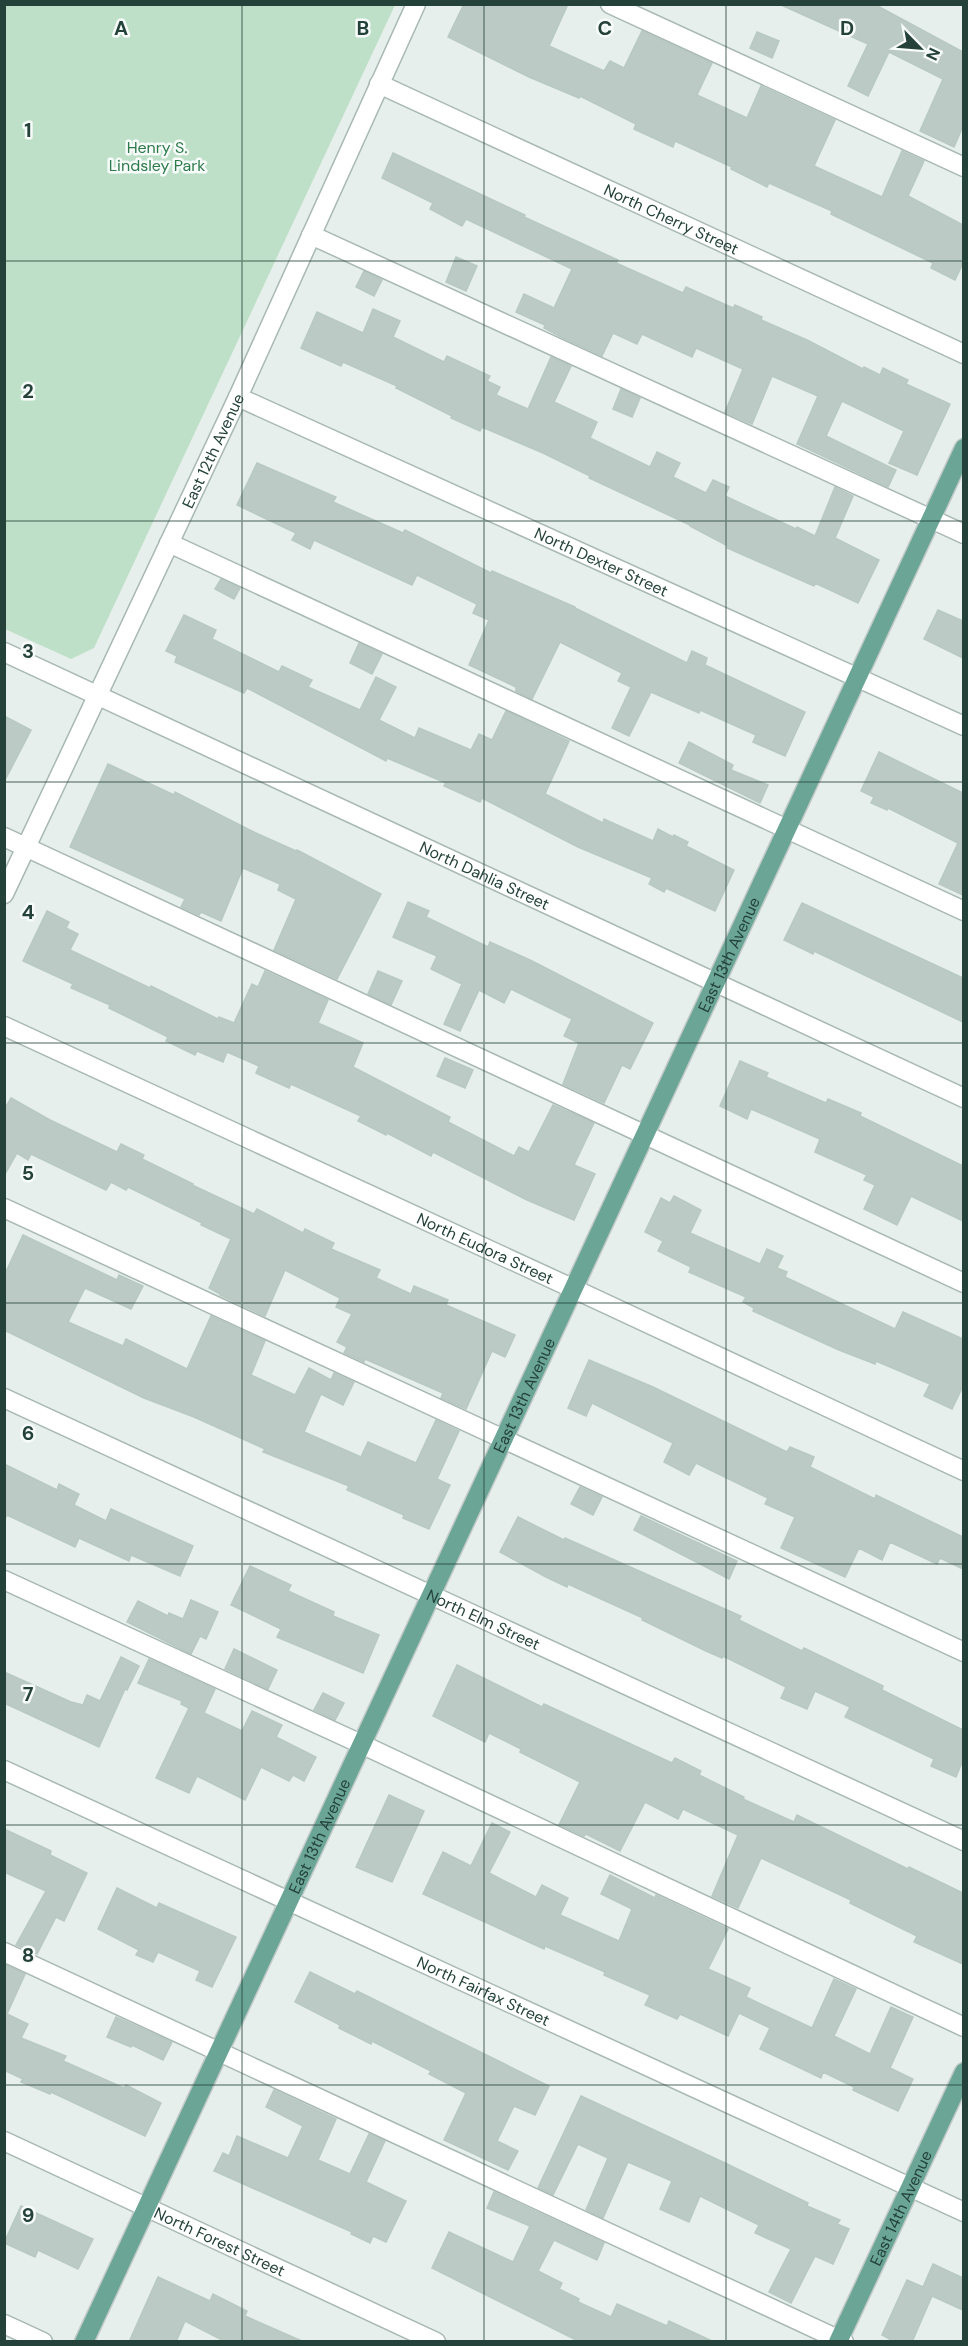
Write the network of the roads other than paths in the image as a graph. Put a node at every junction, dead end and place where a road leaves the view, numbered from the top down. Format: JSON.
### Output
{"nodes":[{"id":1,"x":416,"y":4,"type":"edge"},
{"id":2,"x":610,"y":4,"type":"edge"},
{"id":3,"x":379,"y":84,"type":"junction"},
{"id":4,"x":963,"y":167,"type":"edge"},
{"id":5,"x":312,"y":235,"type":"junction"},
{"id":6,"x":963,"y":354,"type":"edge"},
{"id":7,"x":238,"y":397,"type":"junction"},
{"id":8,"x":963,"y":448,"type":"edge"},
{"id":9,"x":931,"y":518,"type":"junction"},
{"id":10,"x":963,"y":534,"type":"edge"},
{"id":11,"x":169,"y":543,"type":"junction"},
{"id":12,"x":4,"y":652,"type":"edge"},
{"id":13,"x":858,"y":676,"type":"junction"},
{"id":14,"x":97,"y":695,"type":"junction"},
{"id":15,"x":963,"y":726,"type":"edge"},
{"id":16,"x":786,"y":829,"type":"junction"},
{"id":17,"x":4,"y":837,"type":"edge"},
{"id":18,"x":27,"y":847,"type":"junction"},
{"id":19,"x":4,"y":894,"type":"edge"},
{"id":20,"x":963,"y":911,"type":"edge"},
{"id":21,"x":714,"y":982,"type":"junction"},
{"id":22,"x":4,"y":1026,"type":"edge"},
{"id":23,"x":963,"y":1098,"type":"edge"},
{"id":24,"x":645,"y":1133,"type":"junction"},
{"id":25,"x":4,"y":1208,"type":"edge"},
{"id":26,"x":963,"y":1283,"type":"edge"},
{"id":27,"x":574,"y":1289,"type":"junction"},
{"id":28,"x":4,"y":1398,"type":"edge"},
{"id":29,"x":503,"y":1440,"type":"junction"},
{"id":30,"x":963,"y":1471,"type":"edge"},
{"id":31,"x":4,"y":1580,"type":"edge"},
{"id":32,"x":430,"y":1595,"type":"junction"},
{"id":33,"x":963,"y":1652,"type":"edge"},
{"id":34,"x":361,"y":1744,"type":"junction"},
{"id":35,"x":4,"y":1770,"type":"edge"},
{"id":36,"x":963,"y":1841,"type":"edge"},
{"id":37,"x":288,"y":1900,"type":"junction"},
{"id":38,"x":4,"y":1952,"type":"edge"},
{"id":39,"x":963,"y":2027,"type":"edge"},
{"id":40,"x":218,"y":2052,"type":"junction"},
{"id":41,"x":963,"y":2072,"type":"edge"},
{"id":42,"x":4,"y":2141,"type":"edge"},
{"id":43,"x":910,"y":2186,"type":"junction"},
{"id":44,"x":147,"y":2208,"type":"junction"},
{"id":45,"x":963,"y":2211,"type":"edge"},
{"id":46,"x":4,"y":2324,"type":"edge"},
{"id":47,"x":840,"y":2341,"type":"edge"},
{"id":48,"x":43,"y":2342,"type":"edge"},
{"id":49,"x":84,"y":2342,"type":"edge"},
{"id":50,"x":436,"y":2342,"type":"edge"}],
"edges":[{"from":1,"to":3,"type":"street","name":"East 12th Avenue"},
{"from":2,"to":4,"type":"street"},
{"from":3,"to":5,"type":"street","name":"East 12th Avenue"},
{"from":3,"to":6,"type":"street","name":"North Cherry Street"},
{"from":5,"to":7,"type":"street","name":"East 12th Avenue"},
{"from":5,"to":9,"type":"street"},
{"from":7,"to":11,"type":"street","name":"East 12th Avenue"},
{"from":7,"to":13,"type":"street","name":"North Dexter Street"},
{"from":8,"to":9,"type":"main road","name":"East 13th Avenue"},
{"from":9,"to":10,"type":"street"},
{"from":9,"to":13,"type":"main road","name":"East 13th Avenue"},
{"from":11,"to":14,"type":"street","name":"East 12th Avenue"},
{"from":11,"to":16,"type":"street"},
{"from":12,"to":14,"type":"street","name":"North Dahlia Street"},
{"from":13,"to":15,"type":"street","name":"North Dexter Street"},
{"from":13,"to":16,"type":"main road","name":"East 13th Avenue"},
{"from":14,"to":18,"type":"street","name":"East 12th Avenue"},
{"from":14,"to":21,"type":"street","name":"North Dahlia Street"},
{"from":16,"to":20,"type":"street"},
{"from":16,"to":21,"type":"main road","name":"East 13th Avenue"},
{"from":17,"to":18,"type":"street"},
{"from":18,"to":19,"type":"street","name":"East 12th Avenue"},
{"from":18,"to":24,"type":"street"},
{"from":21,"to":23,"type":"street","name":"North Dahlia Street"},
{"from":21,"to":24,"type":"main road","name":"East 13th Avenue"},
{"from":22,"to":27,"type":"street","name":"North Eudora Street"},
{"from":24,"to":26,"type":"street"},
{"from":24,"to":27,"type":"main road","name":"East 13th Avenue"},
{"from":25,"to":29,"type":"street"},
{"from":27,"to":29,"type":"main road","name":"East 13th Avenue"},
{"from":27,"to":30,"type":"street","name":"North Eudora Street"},
{"from":28,"to":32,"type":"street","name":"North Elm Street"},
{"from":29,"to":32,"type":"main road","name":"East 13th Avenue"},
{"from":29,"to":33,"type":"street"},
{"from":31,"to":34,"type":"street"},
{"from":32,"to":34,"type":"main road","name":"East 13th Avenue"},
{"from":32,"to":36,"type":"street","name":"North Elm Street"},
{"from":34,"to":37,"type":"main road","name":"East 13th Avenue"},
{"from":34,"to":39,"type":"street"},
{"from":35,"to":37,"type":"street","name":"North Fairfax Street"},
{"from":37,"to":40,"type":"main road","name":"East 13th Avenue"},
{"from":37,"to":43,"type":"street","name":"North Fairfax Street"},
{"from":38,"to":40,"type":"street"},
{"from":40,"to":44,"type":"main road","name":"East 13th Avenue"},
{"from":40,"to":47,"type":"street"},
{"from":41,"to":43,"type":"main road","name":"East 14th Avenue"},
{"from":42,"to":44,"type":"street","name":"North Forest Street"},
{"from":43,"to":45,"type":"street","name":"North Fairfax Street"},
{"from":43,"to":47,"type":"main road","name":"East 14th Avenue"},
{"from":44,"to":49,"type":"main road","name":"East 13th Avenue"},
{"from":44,"to":50,"type":"street","name":"North Forest Street"},
{"from":46,"to":48,"type":"street"}]}
